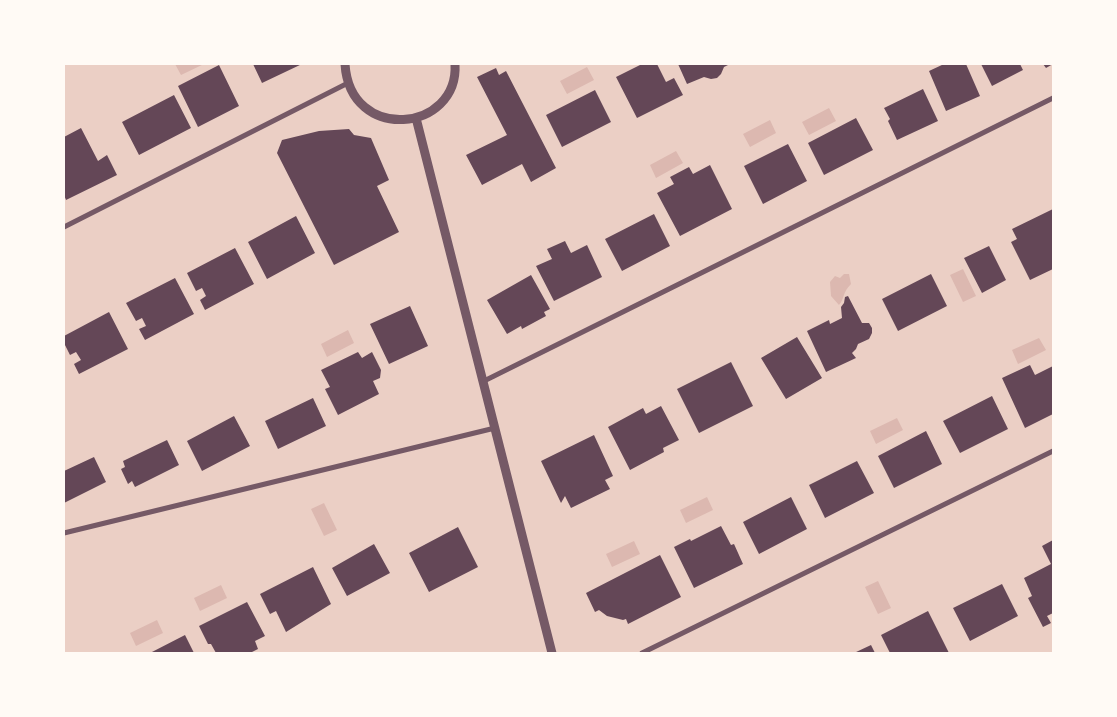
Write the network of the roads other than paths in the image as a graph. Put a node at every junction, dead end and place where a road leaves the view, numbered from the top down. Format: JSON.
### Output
{"nodes":[{"id":1,"x":345,"y":64,"type":"edge"},
{"id":2,"x":455,"y":64,"type":"edge"},
{"id":3,"x":348,"y":84,"type":"junction"},
{"id":4,"x":1053,"y":98,"type":"edge"},
{"id":5,"x":416,"y":118,"type":"junction"},
{"id":6,"x":64,"y":227,"type":"edge"},
{"id":7,"x":484,"y":381,"type":"junction"},
{"id":8,"x":496,"y":428,"type":"junction"},
{"id":9,"x":1053,"y":451,"type":"edge"},
{"id":10,"x":64,"y":533,"type":"edge"},
{"id":11,"x":552,"y":653,"type":"edge"},
{"id":12,"x":642,"y":653,"type":"edge"}],
"edges":[{"from":1,"to":3,"type":"street"},
{"from":2,"to":5,"type":"street"},
{"from":3,"to":5,"type":"street"},
{"from":3,"to":6,"type":"street"},
{"from":4,"to":7,"type":"street"},
{"from":5,"to":7,"type":"street"},
{"from":7,"to":8,"type":"street"},
{"from":8,"to":10,"type":"street"},
{"from":8,"to":11,"type":"street"},
{"from":9,"to":12,"type":"street"}]}
